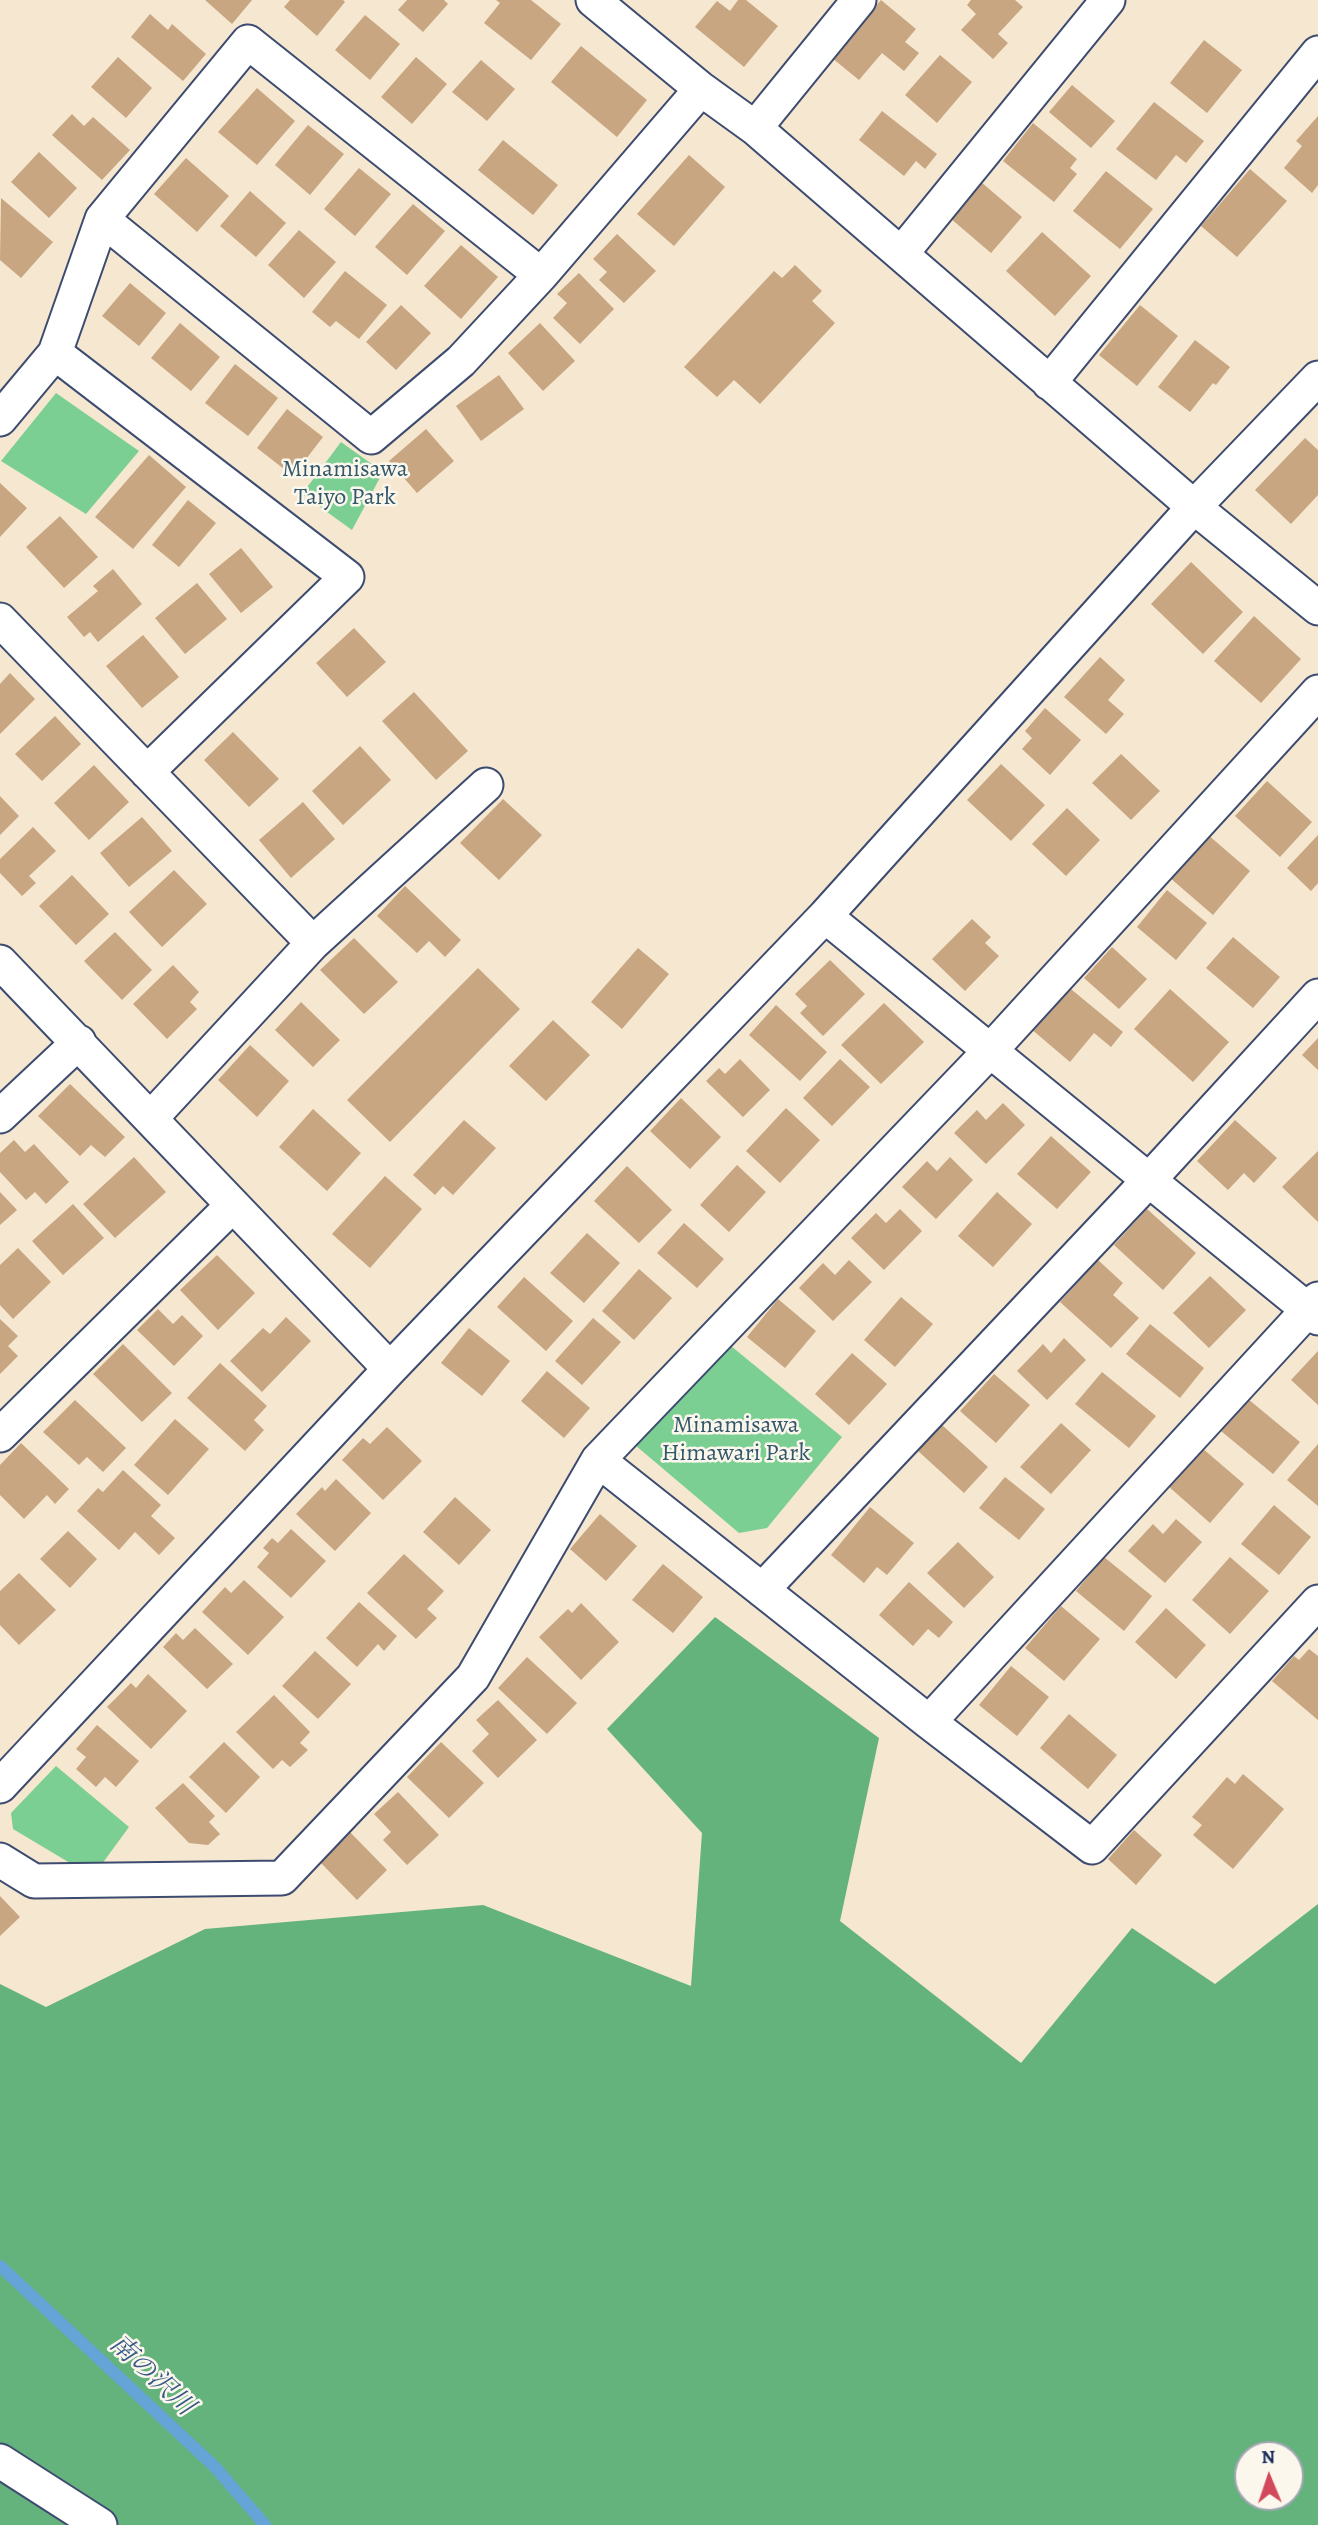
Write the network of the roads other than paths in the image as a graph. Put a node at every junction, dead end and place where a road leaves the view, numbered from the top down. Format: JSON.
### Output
{"nodes":[{"id":1,"x":594,"y":0,"type":"edge"},
{"id":2,"x":859,"y":0,"type":"edge"},
{"id":3,"x":1108,"y":0,"type":"edge"},
{"id":4,"x":1318,"y":53,"type":"edge"},
{"id":5,"x":701,"y":89,"type":"junction"},
{"id":6,"x":755,"y":128,"type":"junction"},
{"id":7,"x":102,"y":219,"type":"junction"},
{"id":8,"x":901,"y":254,"type":"junction"},
{"id":9,"x":541,"y":275,"type":"junction"},
{"id":10,"x":55,"y":353,"type":"junction"},
{"id":11,"x":1318,"y":378,"type":"edge"},
{"id":12,"x":1049,"y":383,"type":"junction"},
{"id":13,"x":0,"y":419,"type":"edge"},
{"id":14,"x":1194,"y":507,"type":"junction"},
{"id":15,"x":1318,"y":608,"type":"edge"},
{"id":16,"x":0,"y":620,"type":"edge"},
{"id":17,"x":1318,"y":692,"type":"edge"},
{"id":18,"x":147,"y":772,"type":"junction"},
{"id":19,"x":486,"y":785,"type":"dead end"},
{"id":20,"x":825,"y":916,"type":"junction"},
{"id":21,"x":313,"y":943,"type":"junction"},
{"id":22,"x":0,"y":962,"type":"edge"},
{"id":23,"x":1318,"y":996,"type":"edge"},
{"id":24,"x":79,"y":1042,"type":"junction"},
{"id":25,"x":990,"y":1051,"type":"junction"},
{"id":26,"x":0,"y":1116,"type":"edge"},
{"id":27,"x":151,"y":1118,"type":"junction"},
{"id":28,"x":1149,"y":1180,"type":"junction"},
{"id":29,"x":233,"y":1205,"type":"junction"},
{"id":30,"x":1315,"y":1309,"type":"edge"},
{"id":31,"x":390,"y":1369,"type":"junction"},
{"id":32,"x":0,"y":1435,"type":"edge"},
{"id":33,"x":598,"y":1460,"type":"junction"},
{"id":34,"x":762,"y":1590,"type":"junction"},
{"id":35,"x":1318,"y":1602,"type":"edge"},
{"id":36,"x":929,"y":1722,"type":"junction"},
{"id":37,"x":0,"y":1786,"type":"edge"},
{"id":38,"x":0,"y":1860,"type":"edge"},
{"id":39,"x":0,"y":2461,"type":"edge"},
{"id":40,"x":100,"y":2525,"type":"edge"}],
"edges":[{"from":1,"to":5,"type":"street"},
{"from":2,"to":6,"type":"street"},
{"from":3,"to":8,"type":"street"},
{"from":4,"to":12,"type":"street"},
{"from":5,"to":6,"type":"street"},
{"from":5,"to":9,"type":"street"},
{"from":6,"to":8,"type":"street"},
{"from":7,"to":9,"type":"street"},
{"from":7,"to":9,"type":"street"},
{"from":7,"to":10,"type":"street"},
{"from":8,"to":12,"type":"street"},
{"from":10,"to":13,"type":"street"},
{"from":10,"to":18,"type":"street"},
{"from":11,"to":14,"type":"street"},
{"from":12,"to":14,"type":"street"},
{"from":14,"to":15,"type":"street"},
{"from":14,"to":20,"type":"street"},
{"from":16,"to":18,"type":"street"},
{"from":17,"to":25,"type":"street"},
{"from":18,"to":21,"type":"street"},
{"from":19,"to":21,"type":"street"},
{"from":20,"to":25,"type":"street"},
{"from":20,"to":31,"type":"street"},
{"from":21,"to":27,"type":"street"},
{"from":22,"to":24,"type":"street"},
{"from":23,"to":28,"type":"street"},
{"from":24,"to":26,"type":"street"},
{"from":24,"to":27,"type":"street"},
{"from":25,"to":28,"type":"street"},
{"from":25,"to":33,"type":"street"},
{"from":27,"to":29,"type":"street"},
{"from":28,"to":30,"type":"street"},
{"from":28,"to":34,"type":"street"},
{"from":29,"to":31,"type":"street"},
{"from":29,"to":32,"type":"street"},
{"from":30,"to":36,"type":"street"},
{"from":31,"to":37,"type":"street"},
{"from":33,"to":34,"type":"street"},
{"from":33,"to":38,"type":"street"},
{"from":34,"to":36,"type":"street"},
{"from":35,"to":36,"type":"street"},
{"from":39,"to":40,"type":"street"}]}
